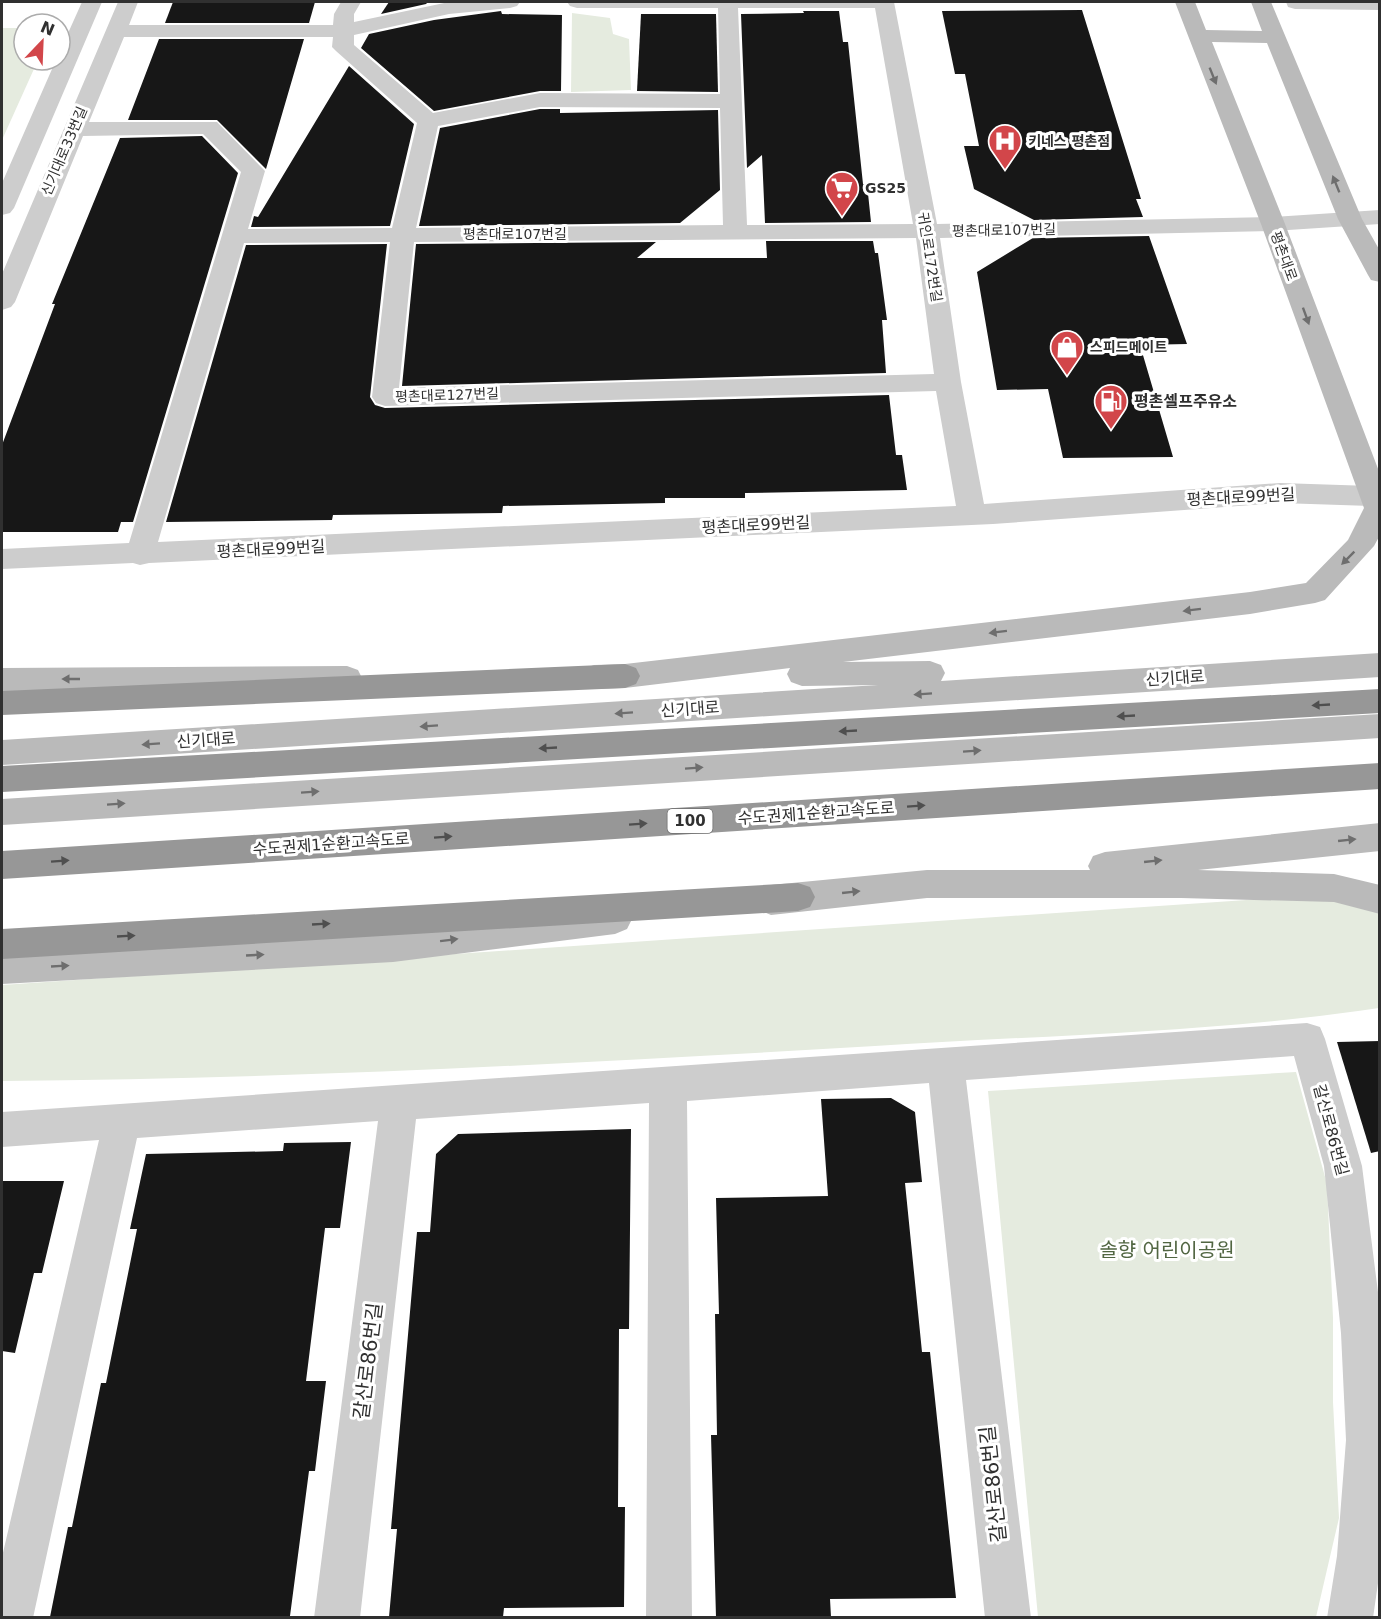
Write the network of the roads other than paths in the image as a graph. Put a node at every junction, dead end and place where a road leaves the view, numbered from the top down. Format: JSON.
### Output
{"nodes":[{"id":1,"x":92,"y":2,"type":"edge"},
{"id":2,"x":128,"y":2,"type":"edge"},
{"id":3,"x":351,"y":2,"type":"edge"},
{"id":4,"x":510,"y":2,"type":"edge"},
{"id":5,"x":577,"y":2,"type":"edge"},
{"id":6,"x":728,"y":2,"type":"edge"},
{"id":7,"x":884,"y":2,"type":"edge"},
{"id":8,"x":1185,"y":2,"type":"edge"},
{"id":9,"x":1261,"y":2,"type":"edge"},
{"id":10,"x":1295,"y":3,"type":"dead end"},
{"id":11,"x":1380,"y":3,"type":"edge"},
{"id":12,"x":116,"y":31,"type":"junction"},
{"id":13,"x":343,"y":31,"type":"junction"},
{"id":14,"x":1197,"y":36,"type":"junction"},
{"id":15,"x":1276,"y":37,"type":"junction"},
{"id":16,"x":731,"y":101,"type":"junction"},
{"id":17,"x":428,"y":121,"type":"junction"},
{"id":18,"x":73,"y":129,"type":"junction"},
{"id":19,"x":2,"y":208,"type":"edge"},
{"id":20,"x":1380,"y":218,"type":"edge"},
{"id":21,"x":1350,"y":219,"type":"junction"},
{"id":22,"x":1273,"y":225,"type":"junction"},
{"id":23,"x":926,"y":231,"type":"junction"},
{"id":24,"x":403,"y":234,"type":"junction"},
{"id":25,"x":735,"y":234,"type":"junction"},
{"id":26,"x":236,"y":236,"type":"junction"},
{"id":27,"x":1380,"y":275,"type":"edge"},
{"id":28,"x":2,"y":302,"type":"edge"},
{"id":29,"x":948,"y":382,"type":"junction"},
{"id":30,"x":1376,"y":506,"type":"edge"},
{"id":31,"x":972,"y":514,"type":"junction"},
{"id":32,"x":140,"y":555,"type":"junction"},
{"id":33,"x":2,"y":559,"type":"edge"},
{"id":34,"x":1380,"y":665,"type":"edge"},
{"id":35,"x":1328,"y":668,"type":"junction"},
{"id":36,"x":625,"y":676,"type":"junction"},
{"id":37,"x":2,"y":680,"type":"edge"},
{"id":38,"x":1380,"y":701,"type":"edge"},
{"id":39,"x":2,"y":704,"type":"edge"},
{"id":40,"x":1380,"y":726,"type":"edge"},
{"id":41,"x":2,"y":753,"type":"edge"},
{"id":42,"x":1380,"y":776,"type":"edge"},
{"id":43,"x":2,"y":779,"type":"edge"},
{"id":44,"x":2,"y":812,"type":"edge"},
{"id":45,"x":1380,"y":837,"type":"edge"},
{"id":46,"x":2,"y":865,"type":"edge"},
{"id":47,"x":927,"y":884,"type":"junction"},
{"id":48,"x":798,"y":897,"type":"junction"},
{"id":49,"x":1380,"y":900,"type":"edge"},
{"id":50,"x":2,"y":944,"type":"edge"},
{"id":51,"x":2,"y":969,"type":"edge"},
{"id":52,"x":946,"y":1064,"type":"junction"},
{"id":53,"x":668,"y":1085,"type":"junction"},
{"id":54,"x":399,"y":1104,"type":"junction"},
{"id":55,"x":122,"y":1121,"type":"junction"},
{"id":56,"x":2,"y":1129,"type":"edge"},
{"id":57,"x":10,"y":1617,"type":"edge"},
{"id":58,"x":337,"y":1617,"type":"edge"},
{"id":59,"x":669,"y":1617,"type":"edge"},
{"id":60,"x":1008,"y":1617,"type":"edge"},
{"id":61,"x":1350,"y":1617,"type":"edge"}],
"edges":[{"from":1,"to":19,"type":"street"},
{"from":2,"to":12,"type":"street","name":"신기대로33번길"},
{"from":3,"to":13,"type":"street"},
{"from":4,"to":13,"type":"street"},
{"from":5,"to":6,"type":"street"},
{"from":6,"to":7,"type":"street"},
{"from":6,"to":16,"type":"street"},
{"from":7,"to":23,"type":"street","name":"귀인로172번길"},
{"from":8,"to":14,"type":"street","name":"평촌대로"},
{"from":9,"to":15,"type":"street"},
{"from":10,"to":11,"type":"street"},
{"from":12,"to":13,"type":"street"},
{"from":12,"to":18,"type":"street","name":"신기대로33번길"},
{"from":13,"to":17,"type":"street"},
{"from":14,"to":15,"type":"street"},
{"from":14,"to":22,"type":"street","name":"평촌대로","one_way":true},
{"from":21,"to":15,"type":"street","one_way":true},
{"from":16,"to":17,"type":"street"},
{"from":16,"to":25,"type":"street"},
{"from":17,"to":24,"type":"street","name":"평촌대로127번길"},
{"from":18,"to":26,"type":"street"},
{"from":18,"to":28,"type":"street","name":"신기대로33번길"},
{"from":20,"to":21,"type":"street","name":"평촌대로107번길"},
{"from":21,"to":22,"type":"street","name":"평촌대로107번길"},
{"from":21,"to":27,"type":"street"},
{"from":22,"to":23,"type":"street","name":"평촌대로107번길"},
{"from":22,"to":30,"type":"street","name":"평촌대로","one_way":true},
{"from":23,"to":25,"type":"street","name":"평촌대로107번길"},
{"from":23,"to":29,"type":"street","name":"귀인로172번길"},
{"from":24,"to":25,"type":"street","name":"평촌대로107번길"},
{"from":24,"to":26,"type":"street","name":"평촌대로107번길"},
{"from":24,"to":29,"type":"street","name":"평촌대로127번길"},
{"from":26,"to":32,"type":"street"},
{"from":29,"to":31,"type":"street","name":"귀인로172번길"},
{"from":30,"to":31,"type":"street","name":"평촌대로99번길"},
{"from":30,"to":36,"type":"street","one_way":true},
{"from":31,"to":32,"type":"street","name":"평촌대로99번길"},
{"from":32,"to":33,"type":"street","name":"평촌대로99번길"},
{"from":34,"to":35,"type":"street","name":"신기대로"},
{"from":35,"to":36,"type":"street"},
{"from":35,"to":41,"type":"street","name":"신기대로","one_way":true},
{"from":36,"to":37,"type":"street","one_way":true},
{"from":36,"to":39,"type":"highway"},
{"from":38,"to":43,"type":"highway","one_way":true},
{"from":44,"to":40,"type":"street","one_way":true},
{"from":46,"to":42,"type":"highway","name":"수도권제1순환고속도로","number":"100","one_way":true},
{"from":47,"to":45,"type":"street","one_way":true},
{"from":48,"to":47,"type":"street","one_way":true},
{"from":47,"to":49,"type":"street"},
{"from":50,"to":48,"type":"highway","one_way":true},
{"from":51,"to":48,"type":"street","one_way":true},
{"from":52,"to":53,"type":"street","name":"갈산로86번길"},
{"from":52,"to":60,"type":"street","name":"갈산로86번길"},
{"from":52,"to":61,"type":"street","name":"갈산로86번길"},
{"from":53,"to":54,"type":"street","name":"갈산로86번길"},
{"from":53,"to":59,"type":"street"},
{"from":54,"to":55,"type":"street","name":"갈산로86번길"},
{"from":54,"to":58,"type":"street","name":"갈산로86번길"},
{"from":55,"to":56,"type":"street","name":"갈산로86번길"},
{"from":55,"to":57,"type":"street"}]}
